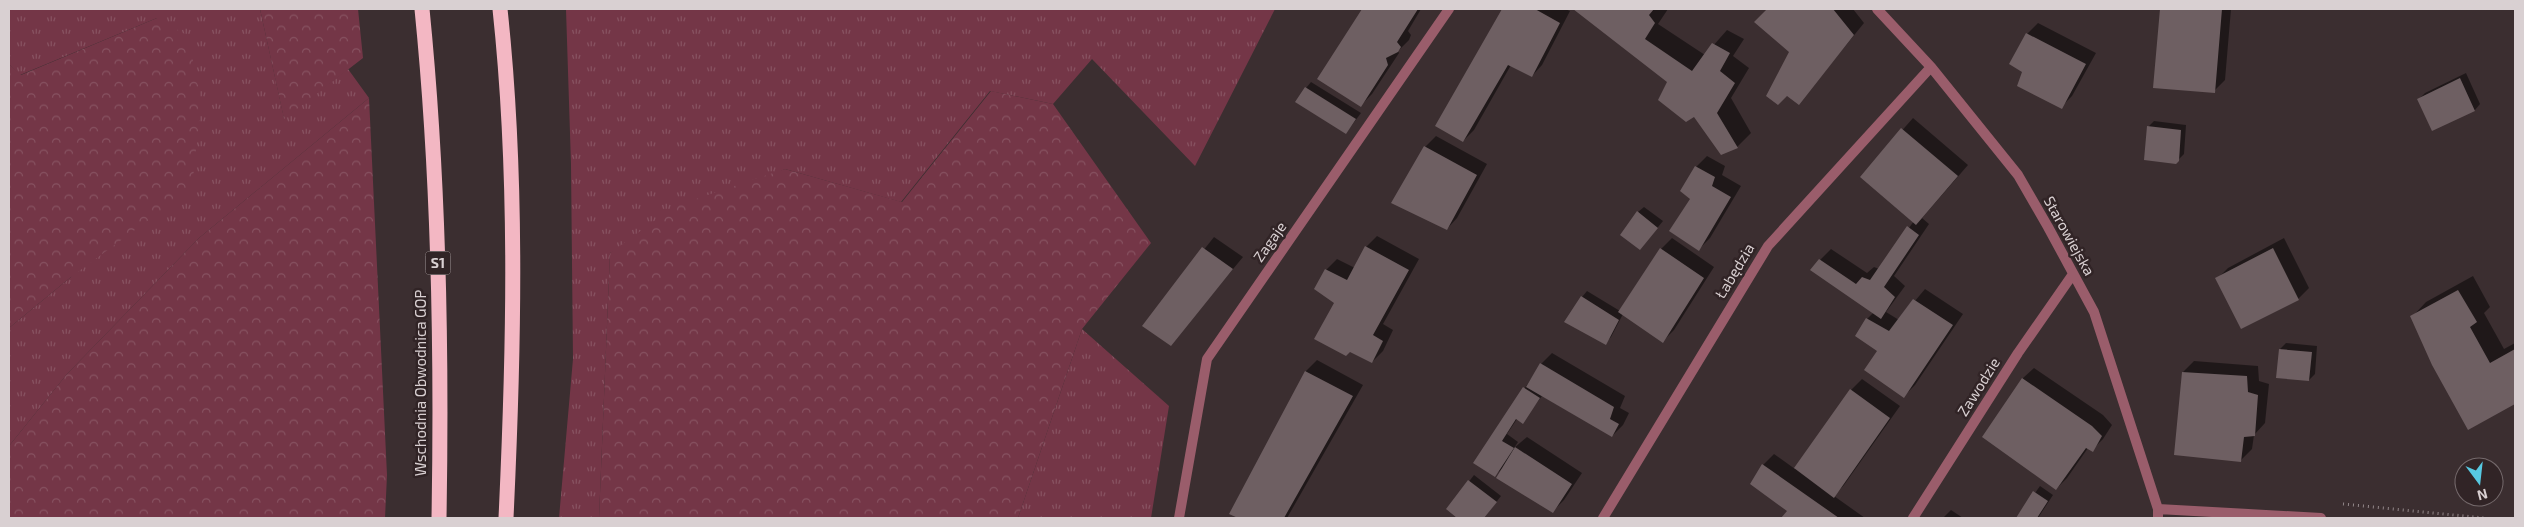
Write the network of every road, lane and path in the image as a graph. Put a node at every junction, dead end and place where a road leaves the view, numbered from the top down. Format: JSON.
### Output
{"nodes":[{"id":1,"x":422,"y":9,"type":"edge"},
{"id":2,"x":500,"y":9,"type":"edge"},
{"id":3,"x":1449,"y":9,"type":"edge"},
{"id":4,"x":1877,"y":9,"type":"edge"},
{"id":5,"x":1931,"y":67,"type":"junction"},
{"id":6,"x":2073,"y":274,"type":"junction"},
{"id":7,"x":2335,"y":503,"type":"dead end"},
{"id":8,"x":2158,"y":513,"type":"edge"},
{"id":9,"x":439,"y":518,"type":"edge"},
{"id":10,"x":506,"y":518,"type":"edge"},
{"id":11,"x":1179,"y":518,"type":"edge"},
{"id":12,"x":1603,"y":518,"type":"edge"},
{"id":13,"x":1913,"y":518,"type":"edge"},
{"id":14,"x":2321,"y":518,"type":"edge"},
{"id":15,"x":2484,"y":518,"type":"edge"}],
"edges":[{"from":1,"to":9,"type":"highway","name":"Wschodnia Obwodnica GOP","number":"S1"},
{"from":2,"to":10,"type":"highway"},
{"from":3,"to":11,"type":"street","name":"Zagaje"},
{"from":4,"to":5,"type":"street","name":"Starowiejska"},
{"from":5,"to":6,"type":"street","name":"Starowiejska"},
{"from":5,"to":12,"type":"street","name":"Łabędzia"},
{"from":6,"to":8,"type":"street","name":"Starowiejska"},
{"from":6,"to":13,"type":"street","name":"Zawodzie"},
{"from":7,"to":15,"type":"path"},
{"from":8,"to":14,"type":"street"}]}
